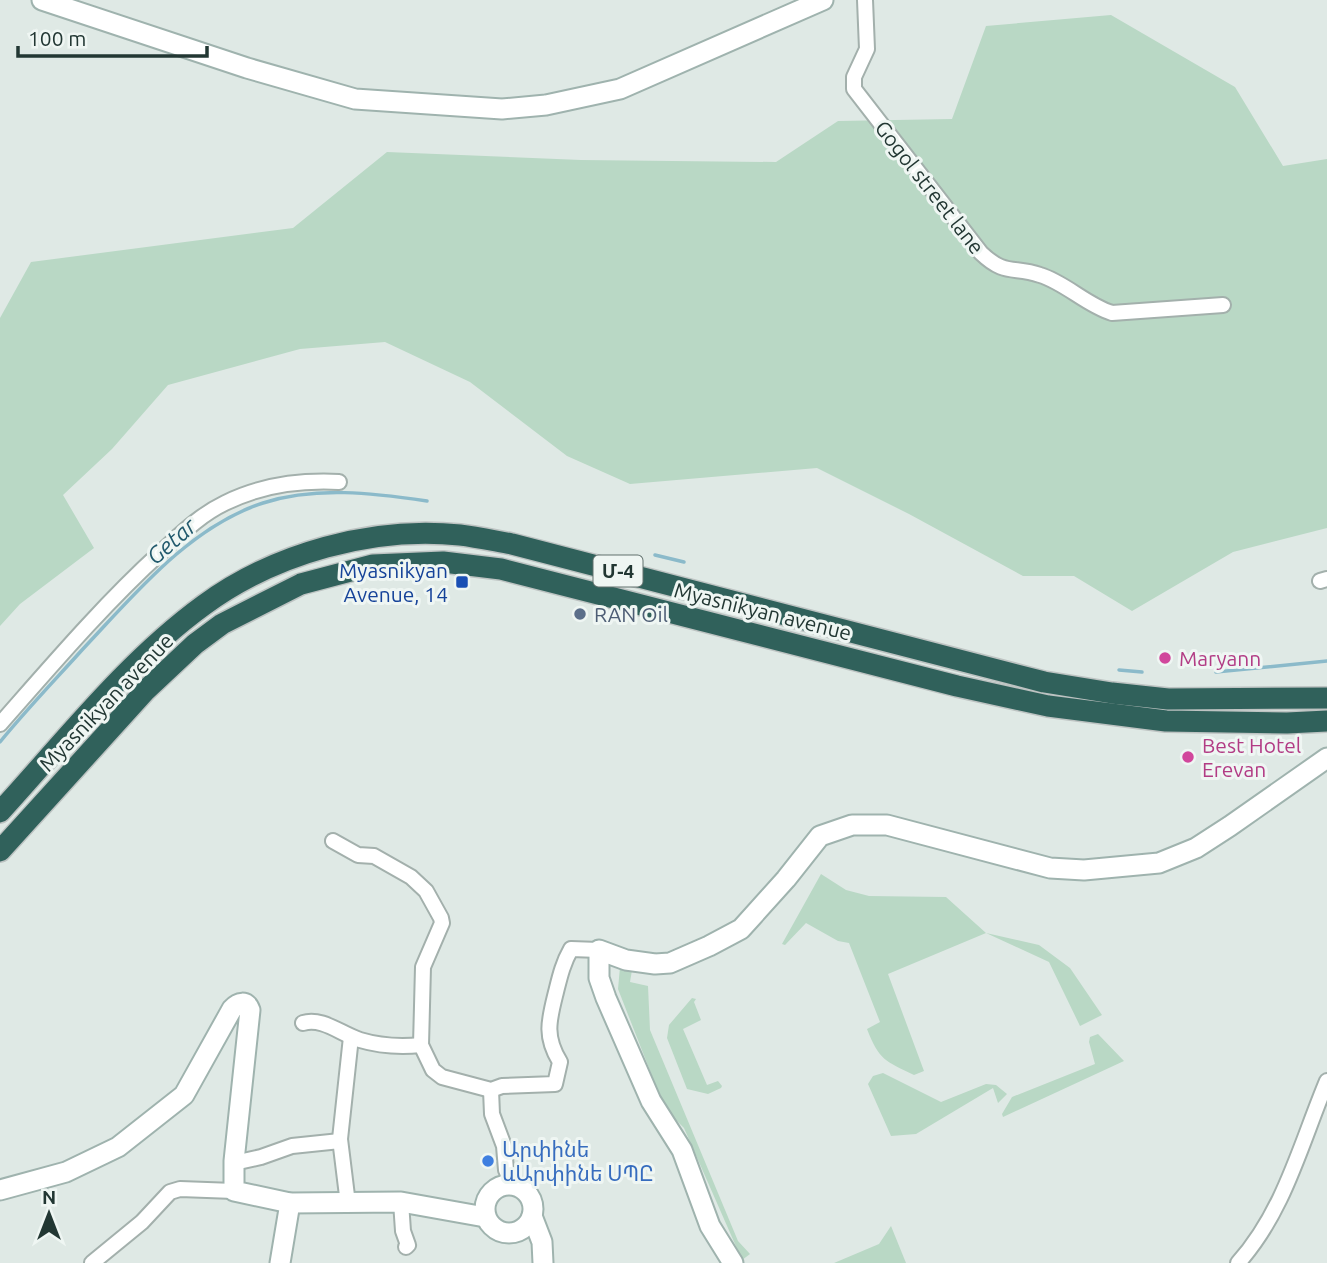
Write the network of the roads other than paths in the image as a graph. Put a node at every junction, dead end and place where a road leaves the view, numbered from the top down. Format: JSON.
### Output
{"nodes":[{"id":1,"x":42,"y":0,"type":"edge"},
{"id":2,"x":823,"y":0,"type":"edge"},
{"id":3,"x":866,"y":0,"type":"edge"},
{"id":4,"x":1223,"y":304,"type":"dead end"},
{"id":5,"x":339,"y":482,"type":"dead end"},
{"id":6,"x":1327,"y":698,"type":"edge"},
{"id":7,"x":1327,"y":721,"type":"edge"},
{"id":8,"x":0,"y":724,"type":"edge"},
{"id":9,"x":1327,"y":758,"type":"edge"},
{"id":10,"x":0,"y":812,"type":"edge"},
{"id":11,"x":333,"y":841,"type":"dead end"},
{"id":12,"x":0,"y":851,"type":"edge"},
{"id":13,"x":599,"y":950,"type":"junction"},
{"id":14,"x":303,"y":1023,"type":"dead end"},
{"id":15,"x":351,"y":1037,"type":"junction"},
{"id":16,"x":421,"y":1045,"type":"junction"},
{"id":17,"x":1327,"y":1081,"type":"edge"},
{"id":18,"x":491,"y":1090,"type":"junction"},
{"id":19,"x":340,"y":1141,"type":"junction"},
{"id":20,"x":234,"y":1163,"type":"junction"},
{"id":21,"x":507,"y":1180,"type":"junction"},
{"id":22,"x":0,"y":1190,"type":"edge"},
{"id":23,"x":234,"y":1191,"type":"junction"},
{"id":24,"x":401,"y":1202,"type":"junction"},
{"id":25,"x":290,"y":1203,"type":"junction"},
{"id":26,"x":348,"y":1204,"type":"junction"},
{"id":27,"x":485,"y":1217,"type":"junction"},
{"id":28,"x":531,"y":1225,"type":"junction"},
{"id":29,"x":406,"y":1247,"type":"dead end"},
{"id":30,"x":92,"y":1263,"type":"edge"},
{"id":31,"x":280,"y":1263,"type":"edge"},
{"id":32,"x":543,"y":1263,"type":"edge"},
{"id":33,"x":733,"y":1263,"type":"edge"},
{"id":34,"x":1238,"y":1263,"type":"edge"}],
"edges":[{"from":1,"to":2,"type":"street"},
{"from":3,"to":4,"type":"street","name":"Gogol street lane"},
{"from":5,"to":8,"type":"street"},
{"from":6,"to":10,"type":"highway","name":"Myasnikyan avenue","number":"Մ-4"},
{"from":7,"to":12,"type":"highway","name":"Myasnikyan avenue","number":"Մ-4"},
{"from":9,"to":13,"type":"street"},
{"from":11,"to":16,"type":"street"},
{"from":13,"to":18,"type":"street"},
{"from":13,"to":33,"type":"street"},
{"from":14,"to":15,"type":"street"},
{"from":15,"to":16,"type":"street"},
{"from":15,"to":19,"type":"street"},
{"from":16,"to":18,"type":"street"},
{"from":17,"to":34,"type":"street"},
{"from":18,"to":21,"type":"street"},
{"from":19,"to":20,"type":"street"},
{"from":19,"to":26,"type":"street"},
{"from":20,"to":22,"type":"street"},
{"from":20,"to":23,"type":"street"},
{"from":21,"to":27,"type":"street"},
{"from":21,"to":28,"type":"street"},
{"from":23,"to":25,"type":"street"},
{"from":23,"to":30,"type":"street"},
{"from":24,"to":26,"type":"street"},
{"from":24,"to":27,"type":"street"},
{"from":24,"to":29,"type":"street"},
{"from":25,"to":26,"type":"street"},
{"from":25,"to":31,"type":"street"},
{"from":27,"to":28,"type":"street"},
{"from":28,"to":32,"type":"street"}]}
